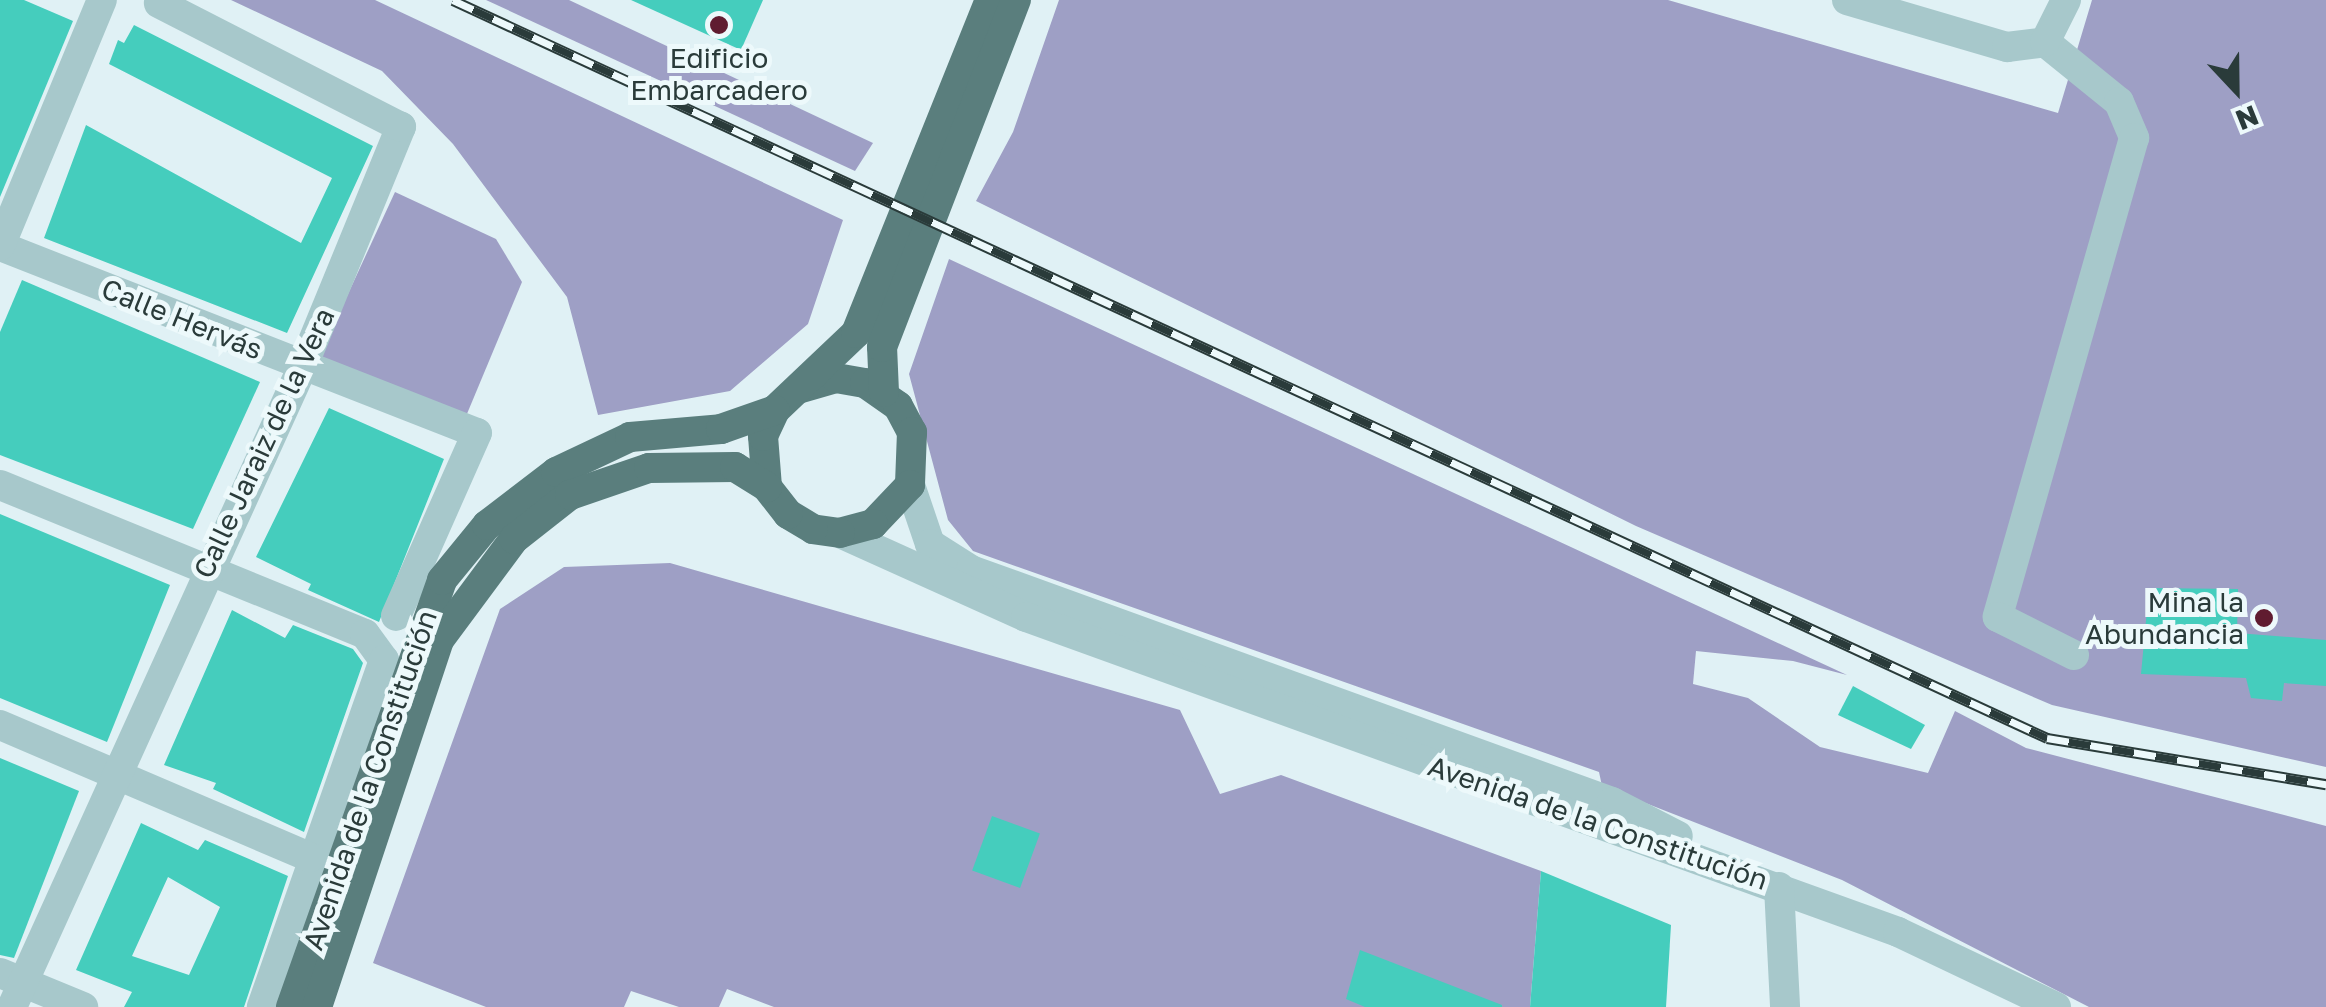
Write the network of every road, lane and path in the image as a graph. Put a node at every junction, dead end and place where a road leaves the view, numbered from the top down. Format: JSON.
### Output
{"nodes":[{"id":1,"x":102,"y":0,"type":"edge"},
{"id":2,"x":990,"y":0,"type":"edge"},
{"id":3,"x":1016,"y":0,"type":"edge"},
{"id":4,"x":1847,"y":0,"type":"edge"},
{"id":5,"x":2066,"y":0,"type":"edge"},
{"id":6,"x":159,"y":4,"type":"dead end"},
{"id":7,"x":2044,"y":42,"type":"junction"},
{"id":8,"x":0,"y":246,"type":"edge"},
{"id":9,"x":302,"y":368,"type":"junction"},
{"id":10,"x":800,"y":388,"type":"junction"},
{"id":11,"x":884,"y":392,"type":"junction"},
{"id":12,"x":775,"y":410,"type":"junction"},
{"id":13,"x":0,"y":485,"type":"edge"},
{"id":14,"x":910,"y":485,"type":"junction"},
{"id":15,"x":767,"y":487,"type":"junction"},
{"id":16,"x":840,"y":532,"type":"junction"},
{"id":17,"x":206,"y":568,"type":"junction"},
{"id":18,"x":396,"y":616,"type":"dead end"},
{"id":19,"x":2074,"y":655,"type":"dead end"},
{"id":20,"x":0,"y":724,"type":"edge"},
{"id":21,"x":116,"y":772,"type":"junction"},
{"id":22,"x":310,"y":857,"type":"junction"},
{"id":23,"x":1779,"y":887,"type":"junction"},
{"id":24,"x":12,"y":987,"type":"edge"},
{"id":25,"x":83,"y":1007,"type":"edge"},
{"id":26,"x":262,"y":1007,"type":"edge"},
{"id":27,"x":290,"y":1007,"type":"edge"},
{"id":28,"x":317,"y":1007,"type":"edge"},
{"id":29,"x":1785,"y":1007,"type":"edge"},
{"id":30,"x":2056,"y":1007,"type":"edge"}],
"edges":[{"from":1,"to":8,"type":"street"},
{"from":2,"to":10,"type":"main road"},
{"from":3,"to":11,"type":"main road"},
{"from":4,"to":7,"type":"street"},
{"from":5,"to":7,"type":"street"},
{"from":6,"to":9,"type":"street","name":"Calle Jaraiz de la Vera"},
{"from":7,"to":19,"type":"street"},
{"from":8,"to":9,"type":"street","name":"Calle Hervás"},
{"from":9,"to":17,"type":"street","name":"Calle Jaraiz de la Vera"},
{"from":9,"to":18,"type":"street","name":"Calle Hervás"},
{"from":10,"to":11,"type":"main road"},
{"from":10,"to":12,"type":"main road"},
{"from":11,"to":14,"type":"main road"},
{"from":12,"to":15,"type":"main road"},
{"from":12,"to":27,"type":"main road","name":"Avenida de la Constitución"},
{"from":13,"to":17,"type":"street"},
{"from":14,"to":16,"type":"main road"},
{"from":14,"to":23,"type":"street","name":"Avenida de la Constitución"},
{"from":15,"to":16,"type":"main road"},
{"from":15,"to":28,"type":"main road","name":"Avenida de la Constitución"},
{"from":16,"to":23,"type":"street","name":"Avenida de la Constitución"},
{"from":17,"to":21,"type":"street","name":"Calle Jaraiz de la Vera"},
{"from":17,"to":22,"type":"street","name":"Avenida de la Constitución"},
{"from":20,"to":21,"type":"street"},
{"from":21,"to":22,"type":"street"},
{"from":21,"to":24,"type":"street","name":"Calle Jaraiz de la Vera"},
{"from":22,"to":26,"type":"street","name":"Avenida de la Constitución"},
{"from":23,"to":29,"type":"street"},
{"from":23,"to":30,"type":"street"},
{"from":24,"to":25,"type":"street"}]}
